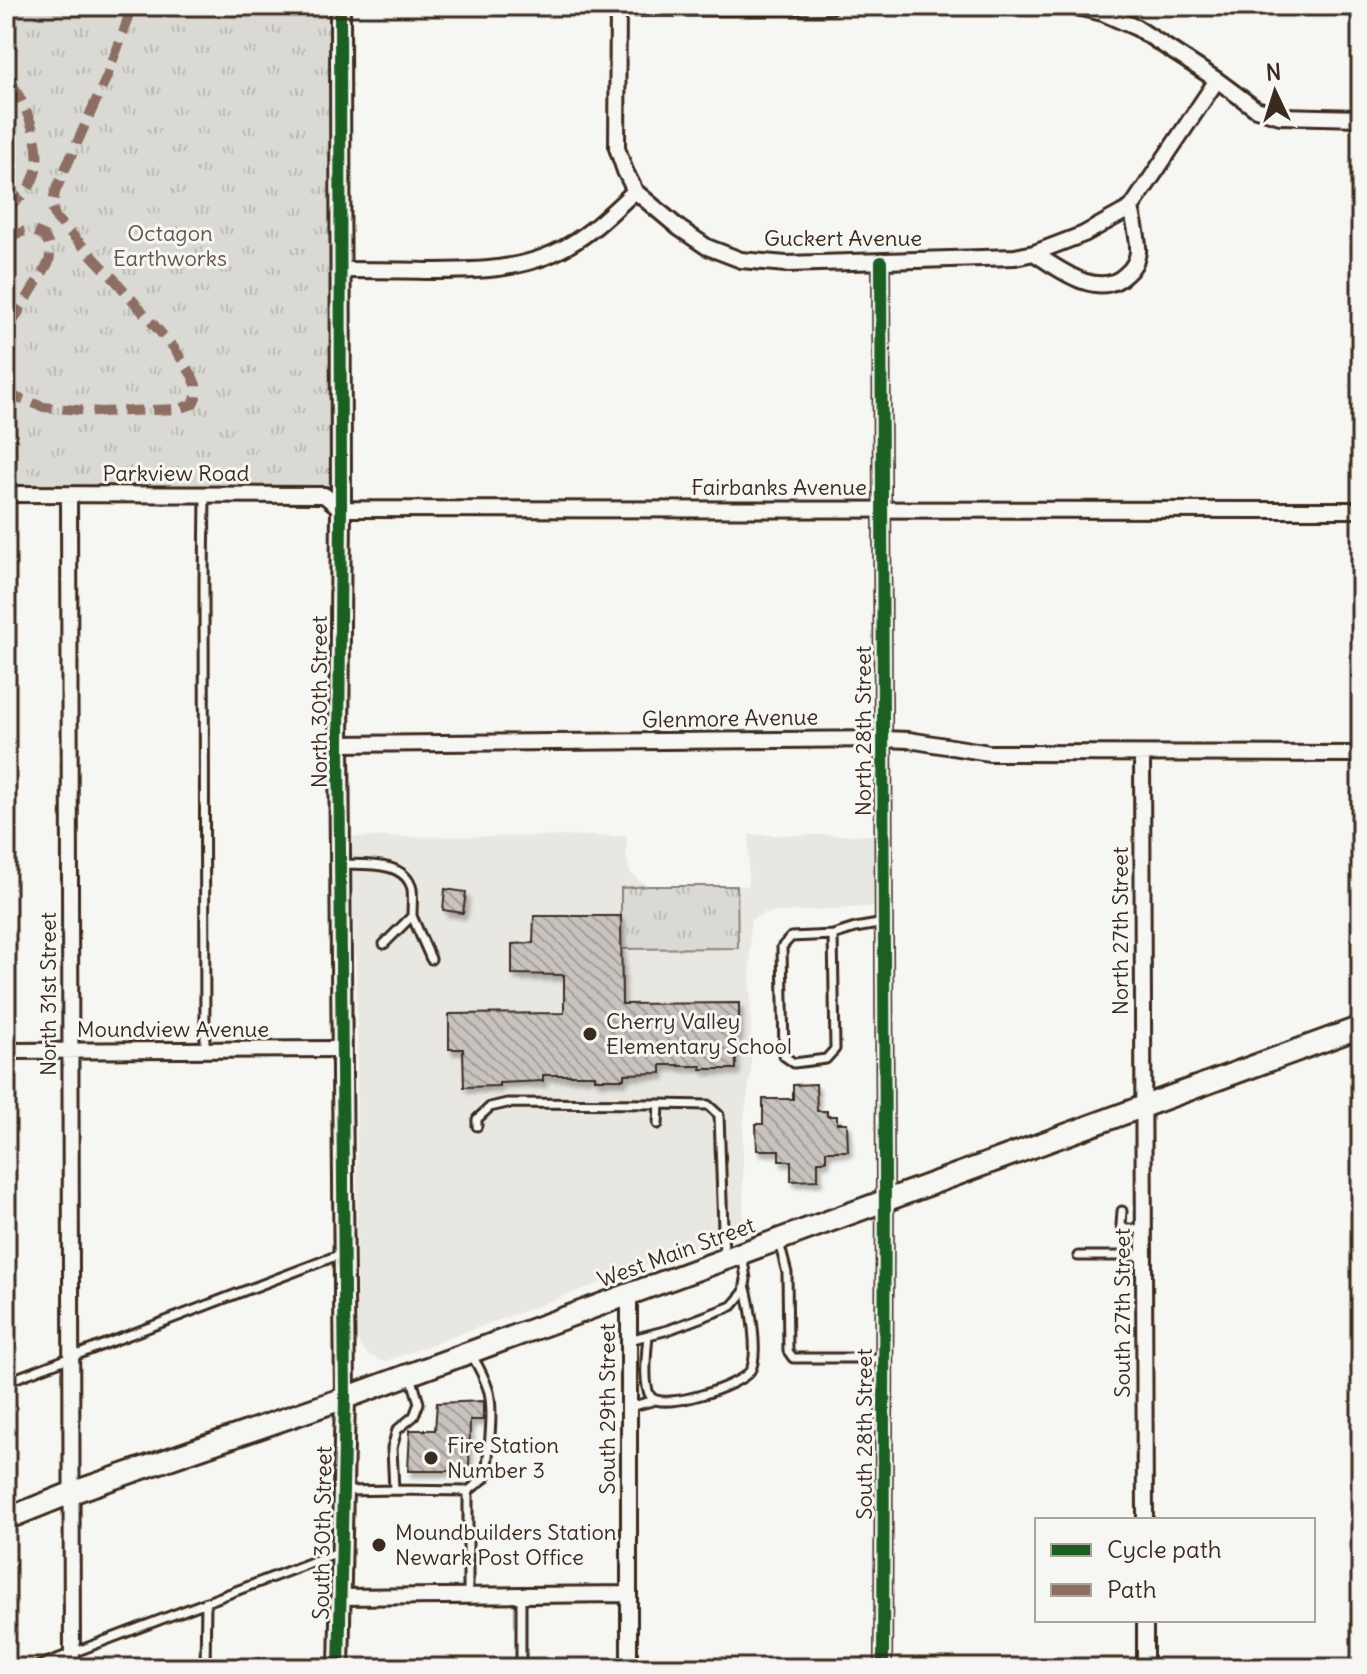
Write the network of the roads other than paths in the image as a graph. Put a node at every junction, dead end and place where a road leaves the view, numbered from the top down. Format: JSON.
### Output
{"nodes":[{"id":1,"x":340,"y":6,"type":"edge"},
{"id":2,"x":830,"y":6,"type":"edge"},
{"id":3,"x":1072,"y":6,"type":"edge"},
{"id":4,"x":618,"y":7,"type":"edge"},
{"id":5,"x":1217,"y":80,"type":"junction"},
{"id":6,"x":1361,"y":118,"type":"edge"},
{"id":7,"x":635,"y":191,"type":"junction"},
{"id":8,"x":1131,"y":208,"type":"junction"},
{"id":9,"x":1034,"y":253,"type":"junction"},
{"id":10,"x":881,"y":262,"type":"junction"},
{"id":11,"x":340,"y":270,"type":"junction"},
{"id":12,"x":6,"y":494,"type":"edge"},
{"id":13,"x":69,"y":495,"type":"junction"},
{"id":14,"x":205,"y":495,"type":"junction"},
{"id":15,"x":341,"y":509,"type":"junction"},
{"id":16,"x":881,"y":510,"type":"junction"},
{"id":17,"x":1361,"y":510,"type":"edge"},
{"id":18,"x":884,"y":739,"type":"junction"},
{"id":19,"x":339,"y":744,"type":"junction"},
{"id":20,"x":1361,"y":754,"type":"edge"},
{"id":21,"x":1142,"y":755,"type":"junction"},
{"id":22,"x":339,"y":864,"type":"junction"},
{"id":23,"x":412,"y":916,"type":"junction"},
{"id":24,"x":884,"y":923,"type":"junction"},
{"id":25,"x":833,"y":935,"type":"junction"},
{"id":26,"x":384,"y":944,"type":"dead end"},
{"id":27,"x":431,"y":959,"type":"dead end"},
{"id":28,"x":1361,"y":1027,"type":"edge"},
{"id":29,"x":340,"y":1049,"type":"junction"},
{"id":30,"x":205,"y":1050,"type":"junction"},
{"id":31,"x":6,"y":1051,"type":"edge"},
{"id":32,"x":71,"y":1051,"type":"junction"},
{"id":33,"x":659,"y":1104,"type":"junction"},
{"id":34,"x":1143,"y":1107,"type":"junction"},
{"id":35,"x":658,"y":1124,"type":"dead end"},
{"id":36,"x":477,"y":1126,"type":"dead end"},
{"id":37,"x":885,"y":1200,"type":"junction"},
{"id":38,"x":1122,"y":1211,"type":"dead end"},
{"id":39,"x":1144,"y":1229,"type":"junction"},
{"id":40,"x":779,"y":1239,"type":"junction"},
{"id":41,"x":343,"y":1253,"type":"junction"},
{"id":42,"x":733,"y":1256,"type":"junction"},
{"id":43,"x":1078,"y":1256,"type":"dead end"},
{"id":44,"x":1144,"y":1256,"type":"junction"},
{"id":45,"x":745,"y":1285,"type":"junction"},
{"id":46,"x":629,"y":1294,"type":"junction"},
{"id":47,"x":648,"y":1335,"type":"junction"},
{"id":48,"x":629,"y":1340,"type":"junction"},
{"id":49,"x":470,"y":1352,"type":"junction"},
{"id":50,"x":885,"y":1358,"type":"junction"},
{"id":51,"x":70,"y":1359,"type":"junction"},
{"id":52,"x":411,"y":1374,"type":"junction"},
{"id":53,"x":6,"y":1382,"type":"edge"},
{"id":54,"x":345,"y":1398,"type":"junction"},
{"id":55,"x":656,"y":1400,"type":"junction"},
{"id":56,"x":629,"y":1407,"type":"junction"},
{"id":57,"x":394,"y":1490,"type":"junction"},
{"id":58,"x":342,"y":1491,"type":"junction"},
{"id":59,"x":468,"y":1491,"type":"junction"},
{"id":60,"x":71,"y":1493,"type":"junction"},
{"id":61,"x":1145,"y":1518,"type":"edge"},
{"id":62,"x":6,"y":1519,"type":"edge"},
{"id":63,"x":341,"y":1551,"type":"junction"},
{"id":64,"x":628,"y":1594,"type":"junction"},
{"id":65,"x":521,"y":1595,"type":"junction"},
{"id":66,"x":468,"y":1596,"type":"junction"},
{"id":67,"x":340,"y":1597,"type":"junction"},
{"id":68,"x":206,"y":1602,"type":"junction"},
{"id":69,"x":1145,"y":1622,"type":"edge"},
{"id":70,"x":72,"y":1661,"type":"edge"},
{"id":71,"x":33,"y":1668,"type":"edge"},
{"id":72,"x":205,"y":1668,"type":"edge"},
{"id":73,"x":339,"y":1668,"type":"edge"},
{"id":74,"x":521,"y":1668,"type":"edge"},
{"id":75,"x":629,"y":1668,"type":"edge"},
{"id":76,"x":883,"y":1668,"type":"edge"},
{"id":77,"x":1145,"y":1668,"type":"edge"}],
"edges":[{"from":1,"to":11,"type":"street","name":"North 30th Street"},
{"from":2,"to":4,"type":"street"},
{"from":3,"to":5,"type":"street"},
{"from":4,"to":7,"type":"street"},
{"from":5,"to":6,"type":"street"},
{"from":5,"to":8,"type":"street","name":"Guckert Avenue"},
{"from":7,"to":10,"type":"street","name":"Guckert Avenue"},
{"from":7,"to":11,"type":"street"},
{"from":8,"to":9,"type":"street","name":"Guckert Avenue"},
{"from":8,"to":9,"type":"street"},
{"from":9,"to":10,"type":"street","name":"Guckert Avenue"},
{"from":10,"to":16,"type":"street","name":"North 28th Street"},
{"from":11,"to":15,"type":"street","name":"North 30th Street"},
{"from":12,"to":13,"type":"street","name":"Parkview Road"},
{"from":13,"to":14,"type":"street","name":"Parkview Road"},
{"from":13,"to":32,"type":"street","name":"North 31st Street"},
{"from":14,"to":15,"type":"street","name":"Parkview Road"},
{"from":14,"to":30,"type":"lane"},
{"from":15,"to":16,"type":"street","name":"Fairbanks Avenue"},
{"from":15,"to":19,"type":"street","name":"North 30th Street"},
{"from":16,"to":17,"type":"street","name":"Fairbanks Avenue"},
{"from":16,"to":18,"type":"street","name":"North 28th Street"},
{"from":18,"to":19,"type":"street","name":"Glenmore Avenue"},
{"from":18,"to":21,"type":"street","name":"Glenmore Avenue"},
{"from":18,"to":24,"type":"street","name":"North 28th Street"},
{"from":19,"to":22,"type":"street","name":"North 30th Street"},
{"from":20,"to":21,"type":"street","name":"Glenmore Avenue"},
{"from":21,"to":34,"type":"street","name":"North 27th Street"},
{"from":22,"to":23,"type":"lane"},
{"from":22,"to":29,"type":"street","name":"North 30th Street"},
{"from":23,"to":26,"type":"lane"},
{"from":23,"to":27,"type":"lane"},
{"from":24,"to":25,"type":"lane"},
{"from":24,"to":37,"type":"street","name":"North 28th Street"},
{"from":25,"to":25,"type":"lane"},
{"from":28,"to":34,"type":"main road","name":"West Main Street"},
{"from":29,"to":30,"type":"street","name":"Moundview Avenue"},
{"from":29,"to":41,"type":"street","name":"North 30th Street"},
{"from":30,"to":32,"type":"street","name":"Moundview Avenue"},
{"from":31,"to":32,"type":"street","name":"Moundview Avenue"},
{"from":32,"to":51,"type":"street","name":"North 31st Street"},
{"from":33,"to":35,"type":"lane"},
{"from":33,"to":36,"type":"lane"},
{"from":33,"to":42,"type":"lane"},
{"from":34,"to":37,"type":"main road","name":"West Main Street"},
{"from":34,"to":39,"type":"street","name":"South 27th Street"},
{"from":37,"to":40,"type":"main road","name":"West Main Street"},
{"from":37,"to":50,"type":"street","name":"South 28th Street"},
{"from":38,"to":39,"type":"lane"},
{"from":39,"to":44,"type":"street","name":"South 27th Street"},
{"from":40,"to":42,"type":"main road","name":"West Main Street"},
{"from":40,"to":50,"type":"lane"},
{"from":41,"to":51,"type":"lane"},
{"from":41,"to":54,"type":"street","name":"North 30th Street"},
{"from":42,"to":45,"type":"lane"},
{"from":42,"to":46,"type":"main road","name":"West Main Street"},
{"from":43,"to":44,"type":"lane"},
{"from":44,"to":61,"type":"street","name":"South 27th Street"},
{"from":45,"to":47,"type":"lane"},
{"from":45,"to":55,"type":"lane"},
{"from":46,"to":48,"type":"street","name":"South 29th Street"},
{"from":46,"to":49,"type":"main road","name":"West Main Street"},
{"from":47,"to":48,"type":"lane"},
{"from":47,"to":55,"type":"lane"},
{"from":48,"to":56,"type":"street","name":"South 29th Street"},
{"from":49,"to":52,"type":"main road","name":"West Main Street"},
{"from":49,"to":59,"type":"lane"},
{"from":50,"to":76,"type":"street","name":"South 28th Street"},
{"from":51,"to":53,"type":"lane"},
{"from":51,"to":60,"type":"street","name":"North 31st Street"},
{"from":52,"to":54,"type":"main road","name":"West Main Street"},
{"from":52,"to":57,"type":"lane"},
{"from":54,"to":58,"type":"street","name":"South 30th Street"},
{"from":54,"to":60,"type":"main road","name":"West Main Street"},
{"from":55,"to":56,"type":"lane"},
{"from":56,"to":64,"type":"street","name":"South 29th Street"},
{"from":57,"to":58,"type":"lane"},
{"from":57,"to":59,"type":"lane"},
{"from":58,"to":63,"type":"street","name":"South 30th Street"},
{"from":59,"to":66,"type":"lane"},
{"from":60,"to":62,"type":"main road","name":"West Main Street"},
{"from":60,"to":70,"type":"street","name":"North 31st Street"},
{"from":63,"to":67,"type":"street","name":"South 30th Street"},
{"from":63,"to":68,"type":"lane"},
{"from":64,"to":65,"type":"street"},
{"from":64,"to":75,"type":"street","name":"South 29th Street"},
{"from":65,"to":66,"type":"street"},
{"from":65,"to":74,"type":"lane"},
{"from":66,"to":67,"type":"street"},
{"from":67,"to":73,"type":"street","name":"South 30th Street"},
{"from":68,"to":70,"type":"lane"},
{"from":68,"to":72,"type":"lane"},
{"from":69,"to":77,"type":"street"},
{"from":70,"to":71,"type":"lane"}]}
